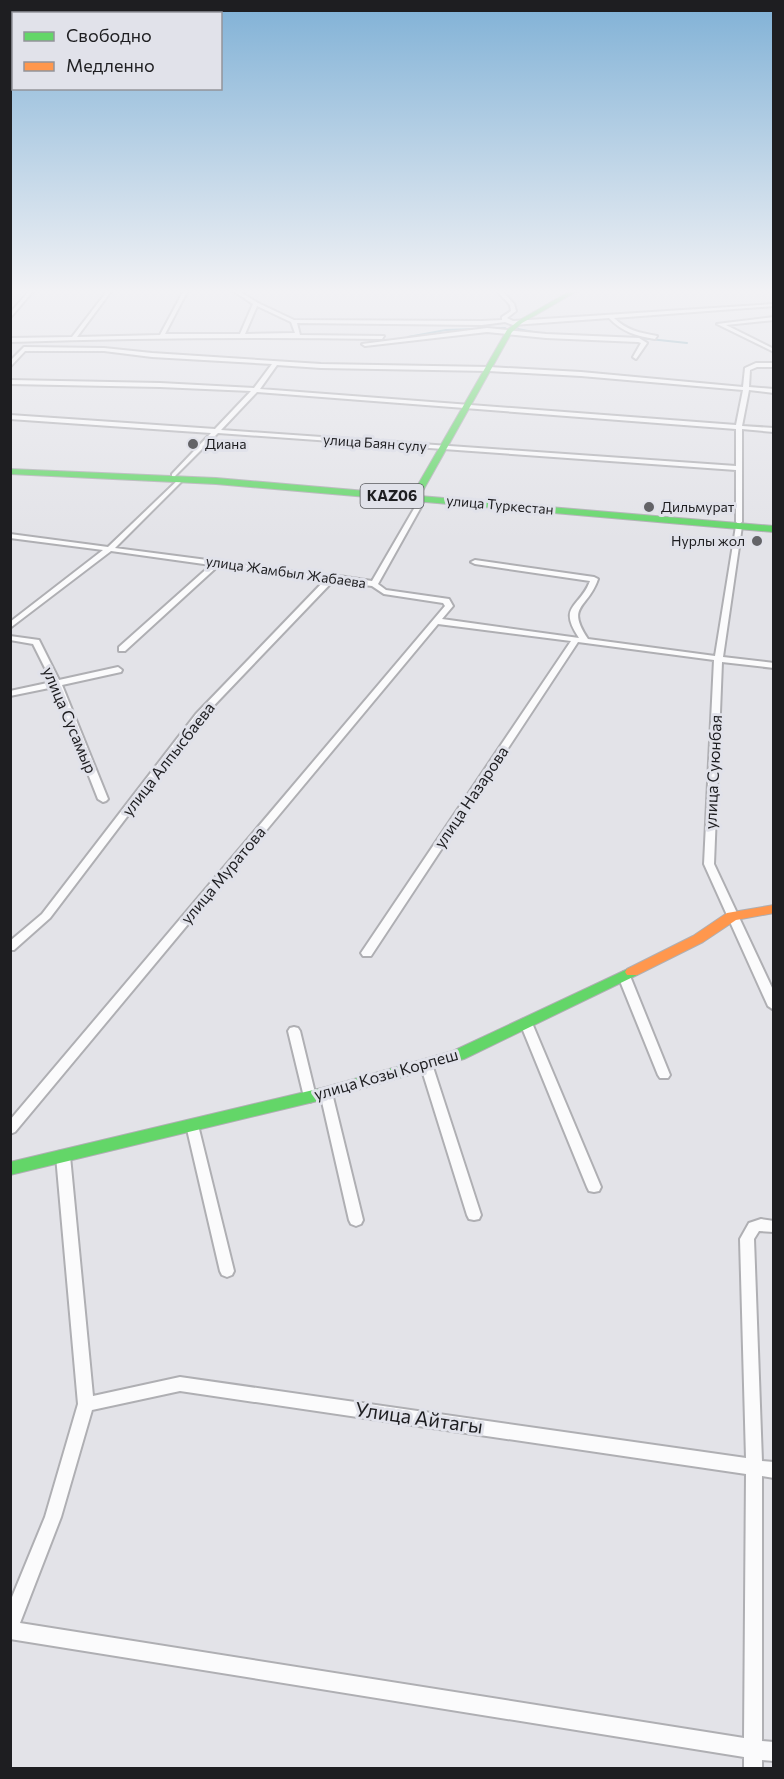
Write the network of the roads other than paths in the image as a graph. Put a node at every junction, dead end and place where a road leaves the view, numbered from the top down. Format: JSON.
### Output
{"nodes":[{"id":1,"x":268,"y":373,"type":"edge"},
{"id":2,"x":487,"y":373,"type":"edge"},
{"id":3,"x":562,"y":373,"type":"edge"},
{"id":4,"x":747,"y":373,"type":"edge"},
{"id":5,"x":10,"y":382,"type":"edge"},
{"id":6,"x":747,"y":389,"type":"junction"},
{"id":7,"x":256,"y":390,"type":"junction"},
{"id":8,"x":774,"y":391,"type":"edge"},
{"id":9,"x":468,"y":405,"type":"junction"},
{"id":10,"x":10,"y":417,"type":"edge"},
{"id":11,"x":739,"y":428,"type":"junction"},
{"id":12,"x":774,"y":430,"type":"edge"},
{"id":13,"x":218,"y":431,"type":"junction"},
{"id":14,"x":444,"y":448,"type":"junction"},
{"id":15,"x":740,"y":468,"type":"junction"},
{"id":16,"x":10,"y":470,"type":"edge"},
{"id":17,"x":177,"y":477,"type":"junction"},
{"id":18,"x":417,"y":496,"type":"junction"},
{"id":19,"x":739,"y":524,"type":"junction"},
{"id":20,"x":774,"y":527,"type":"edge"},
{"id":21,"x":10,"y":536,"type":"edge"},
{"id":22,"x":111,"y":548,"type":"junction"},
{"id":23,"x":218,"y":562,"type":"junction"},
{"id":24,"x":475,"y":562,"type":"dead end"},
{"id":25,"x":332,"y":577,"type":"junction"},
{"id":26,"x":374,"y":584,"type":"junction"},
{"id":27,"x":436,"y":621,"type":"junction"},
{"id":28,"x":10,"y":626,"type":"edge"},
{"id":29,"x":10,"y":638,"type":"edge"},
{"id":30,"x":581,"y":641,"type":"junction"},
{"id":31,"x":122,"y":649,"type":"dead end"},
{"id":32,"x":718,"y":660,"type":"junction"},
{"id":33,"x":774,"y":666,"type":"edge"},
{"id":34,"x":118,"y":670,"type":"dead end"},
{"id":35,"x":57,"y":684,"type":"junction"},
{"id":36,"x":10,"y":694,"type":"edge"},
{"id":37,"x":103,"y":799,"type":"dead end"},
{"id":38,"x":774,"y":909,"type":"edge"},
{"id":39,"x":732,"y":916,"type":"junction"},
{"id":40,"x":10,"y":947,"type":"edge"},
{"id":41,"x":367,"y":953,"type":"dead end"},
{"id":42,"x":624,"y":976,"type":"junction"},
{"id":43,"x":774,"y":1006,"type":"edge"},
{"id":44,"x":526,"y":1023,"type":"junction"},
{"id":45,"x":294,"y":1031,"type":"dead end"},
{"id":46,"x":426,"y":1064,"type":"junction"},
{"id":47,"x":664,"y":1075,"type":"dead end"},
{"id":48,"x":326,"y":1093,"type":"junction"},
{"id":49,"x":310,"y":1097,"type":"junction"},
{"id":50,"x":192,"y":1125,"type":"junction"},
{"id":51,"x":10,"y":1129,"type":"edge"},
{"id":52,"x":63,"y":1156,"type":"junction"},
{"id":53,"x":10,"y":1169,"type":"edge"},
{"id":54,"x":594,"y":1187,"type":"dead end"},
{"id":55,"x":474,"y":1215,"type":"dead end"},
{"id":56,"x":356,"y":1220,"type":"dead end"},
{"id":57,"x":774,"y":1227,"type":"edge"},
{"id":58,"x":227,"y":1271,"type":"dead end"},
{"id":59,"x":86,"y":1404,"type":"junction"},
{"id":60,"x":754,"y":1466,"type":"junction"},
{"id":61,"x":774,"y":1470,"type":"edge"},
{"id":62,"x":10,"y":1625,"type":"edge"},
{"id":63,"x":10,"y":1630,"type":"edge"},
{"id":64,"x":753,"y":1748,"type":"junction"},
{"id":65,"x":774,"y":1752,"type":"edge"},
{"id":66,"x":753,"y":1768,"type":"edge"}],
"edges":[{"from":1,"to":7,"type":"street"},
{"from":2,"to":9,"type":"main road"},
{"from":3,"to":6,"type":"street"},
{"from":4,"to":6,"type":"street","name":"улица Суюнбая"},
{"from":5,"to":7,"type":"street"},
{"from":6,"to":8,"type":"street"},
{"from":6,"to":11,"type":"street","name":"улица Суюнбая"},
{"from":7,"to":9,"type":"street"},
{"from":7,"to":13,"type":"street"},
{"from":9,"to":11,"type":"street"},
{"from":9,"to":14,"type":"main road"},
{"from":10,"to":13,"type":"street","name":"улица Баян сулу"},
{"from":11,"to":12,"type":"street"},
{"from":11,"to":15,"type":"street","name":"улица Суюнбая"},
{"from":13,"to":14,"type":"street","name":"улица Баян сулу"},
{"from":13,"to":17,"type":"street"},
{"from":14,"to":15,"type":"street","name":"улица Баян сулу"},
{"from":14,"to":18,"type":"main road"},
{"from":15,"to":19,"type":"street","name":"улица Суюнбая"},
{"from":16,"to":17,"type":"main road","name":"улица Туркестан","number":"KАZ06"},
{"from":17,"to":18,"type":"main road","name":"улица Туркестан","number":"KАZ06"},
{"from":17,"to":22,"type":"street"},
{"from":18,"to":19,"type":"main road","name":"улица Туркестан","number":"KАZ06"},
{"from":18,"to":26,"type":"street"},
{"from":19,"to":20,"type":"main road","name":"улица Туркестан","number":"KАZ06"},
{"from":19,"to":32,"type":"street","name":"улица Суюнбая"},
{"from":21,"to":22,"type":"street","name":"улица Жамбыл Жабаева"},
{"from":22,"to":23,"type":"street","name":"улица Жамбыл Жабаева"},
{"from":22,"to":28,"type":"street"},
{"from":23,"to":25,"type":"street","name":"улица Жамбыл Жабаева"},
{"from":23,"to":31,"type":"street"},
{"from":24,"to":30,"type":"street"},
{"from":25,"to":26,"type":"street","name":"улица Жамбыл Жабаева"},
{"from":25,"to":40,"type":"street","name":"улица Алпысбаева"},
{"from":26,"to":27,"type":"street","name":"улица Жамбыл Жабаева"},
{"from":27,"to":30,"type":"street"},
{"from":27,"to":51,"type":"street","name":"улица Муратова"},
{"from":29,"to":35,"type":"street","name":"улица Сусамыр"},
{"from":30,"to":32,"type":"street"},
{"from":30,"to":41,"type":"street","name":"улица Назарова"},
{"from":32,"to":33,"type":"street"},
{"from":32,"to":39,"type":"street","name":"улица Суюнбая"},
{"from":34,"to":35,"type":"street"},
{"from":35,"to":36,"type":"street"},
{"from":35,"to":37,"type":"street","name":"улица Сусамыр"},
{"from":38,"to":39,"type":"main road","name":"улица Козы Корпеш"},
{"from":39,"to":42,"type":"main road","name":"улица Козы Корпеш"},
{"from":39,"to":43,"type":"street","name":"улица Суюнбая"},
{"from":42,"to":44,"type":"main road","name":"улица Козы Корпеш"},
{"from":42,"to":47,"type":"street"},
{"from":44,"to":46,"type":"main road","name":"улица Козы Корпеш"},
{"from":44,"to":54,"type":"street"},
{"from":45,"to":49,"type":"street"},
{"from":46,"to":48,"type":"main road","name":"улица Козы Корпеш"},
{"from":46,"to":55,"type":"street"},
{"from":48,"to":49,"type":"main road","name":"улица Козы Корпеш"},
{"from":48,"to":56,"type":"street"},
{"from":49,"to":50,"type":"main road","name":"улица Козы Корпеш"},
{"from":50,"to":52,"type":"main road","name":"улица Козы Корпеш"},
{"from":50,"to":58,"type":"street"},
{"from":52,"to":53,"type":"main road","name":"улица Козы Корпеш"},
{"from":52,"to":59,"type":"street"},
{"from":57,"to":60,"type":"street"},
{"from":59,"to":60,"type":"street","name":"Улица Айтагы"},
{"from":59,"to":62,"type":"street"},
{"from":60,"to":61,"type":"street","name":"Улица Айтагы"},
{"from":60,"to":64,"type":"street"},
{"from":63,"to":64,"type":"street"},
{"from":64,"to":65,"type":"street"},
{"from":64,"to":66,"type":"street"}]}
